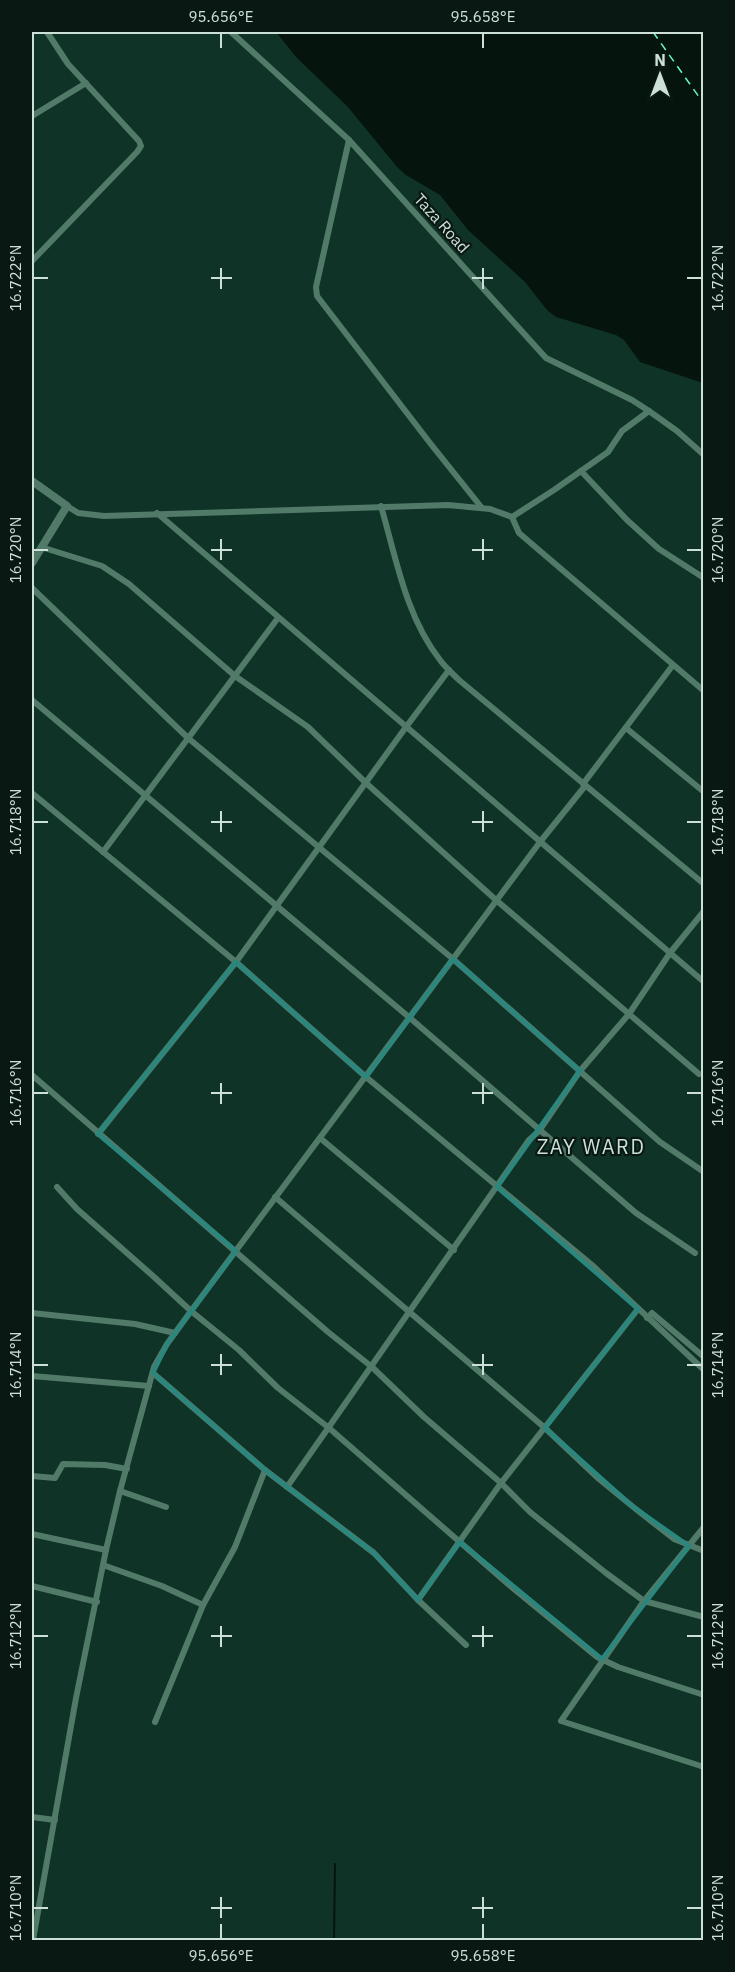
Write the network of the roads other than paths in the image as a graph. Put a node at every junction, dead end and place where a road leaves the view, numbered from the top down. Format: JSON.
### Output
{"nodes":[{"id":1,"x":47,"y":32,"type":"edge"},
{"id":2,"x":231,"y":32,"type":"edge"},
{"id":3,"x":86,"y":83,"type":"junction"},
{"id":4,"x":32,"y":116,"type":"edge"},
{"id":5,"x":349,"y":140,"type":"junction"},
{"id":6,"x":32,"y":261,"type":"edge"},
{"id":7,"x":649,"y":411,"type":"junction"},
{"id":8,"x":704,"y":455,"type":"edge"},
{"id":9,"x":581,"y":471,"type":"junction"},
{"id":10,"x":32,"y":481,"type":"edge"},
{"id":11,"x":67,"y":506,"type":"junction"},
{"id":12,"x":381,"y":506,"type":"junction"},
{"id":13,"x":483,"y":508,"type":"junction"},
{"id":14,"x":157,"y":513,"type":"junction"},
{"id":15,"x":512,"y":517,"type":"junction"},
{"id":16,"x":41,"y":547,"type":"junction"},
{"id":17,"x":32,"y":563,"type":"edge"},
{"id":18,"x":704,"y":578,"type":"edge"},
{"id":19,"x":32,"y":588,"type":"edge"},
{"id":20,"x":278,"y":618,"type":"junction"},
{"id":21,"x":673,"y":665,"type":"junction"},
{"id":22,"x":449,"y":670,"type":"junction"},
{"id":23,"x":235,"y":676,"type":"junction"},
{"id":24,"x":704,"y":691,"type":"edge"},
{"id":25,"x":32,"y":700,"type":"edge"},
{"id":26,"x":406,"y":727,"type":"junction"},
{"id":27,"x":626,"y":728,"type":"junction"},
{"id":28,"x":188,"y":738,"type":"junction"},
{"id":29,"x":366,"y":783,"type":"junction"},
{"id":30,"x":585,"y":786,"type":"junction"},
{"id":31,"x":704,"y":792,"type":"edge"},
{"id":32,"x":32,"y":793,"type":"edge"},
{"id":33,"x":145,"y":795,"type":"junction"},
{"id":34,"x":540,"y":842,"type":"junction"},
{"id":35,"x":318,"y":847,"type":"junction"},
{"id":36,"x":103,"y":852,"type":"junction"},
{"id":37,"x":704,"y":884,"type":"edge"},
{"id":38,"x":496,"y":900,"type":"junction"},
{"id":39,"x":276,"y":905,"type":"junction"},
{"id":40,"x":704,"y":911,"type":"edge"},
{"id":41,"x":670,"y":953,"type":"junction"},
{"id":42,"x":453,"y":959,"type":"junction"},
{"id":43,"x":236,"y":962,"type":"junction"},
{"id":44,"x":704,"y":982,"type":"edge"},
{"id":45,"x":629,"y":1014,"type":"junction"},
{"id":46,"x":410,"y":1018,"type":"junction"},
{"id":47,"x":580,"y":1071,"type":"junction"},
{"id":48,"x":699,"y":1074,"type":"dead end"},
{"id":49,"x":32,"y":1075,"type":"edge"},
{"id":50,"x":366,"y":1077,"type":"junction"},
{"id":51,"x":539,"y":1131,"type":"junction"},
{"id":52,"x":98,"y":1134,"type":"junction"},
{"id":53,"x":320,"y":1138,"type":"junction"},
{"id":54,"x":704,"y":1172,"type":"edge"},
{"id":55,"x":57,"y":1187,"type":"dead end"},
{"id":56,"x":497,"y":1187,"type":"junction"},
{"id":57,"x":275,"y":1197,"type":"junction"},
{"id":58,"x":454,"y":1250,"type":"junction"},
{"id":59,"x":236,"y":1251,"type":"junction"},
{"id":60,"x":695,"y":1253,"type":"dead end"},
{"id":61,"x":638,"y":1309,"type":"junction"},
{"id":62,"x":191,"y":1311,"type":"junction"},
{"id":63,"x":32,"y":1313,"type":"edge"},
{"id":64,"x":410,"y":1313,"type":"junction"},
{"id":65,"x":647,"y":1318,"type":"junction"},
{"id":66,"x":175,"y":1333,"type":"junction"},
{"id":67,"x":704,"y":1357,"type":"edge"},
{"id":68,"x":372,"y":1368,"type":"junction"},
{"id":69,"x":704,"y":1370,"type":"edge"},
{"id":70,"x":153,"y":1373,"type":"junction"},
{"id":71,"x":32,"y":1376,"type":"edge"},
{"id":72,"x":149,"y":1386,"type":"junction"},
{"id":73,"x":329,"y":1428,"type":"junction"},
{"id":74,"x":545,"y":1428,"type":"junction"},
{"id":75,"x":127,"y":1469,"type":"junction"},
{"id":76,"x":265,"y":1470,"type":"junction"},
{"id":77,"x":32,"y":1476,"type":"edge"},
{"id":78,"x":501,"y":1484,"type":"junction"},
{"id":79,"x":287,"y":1487,"type":"junction"},
{"id":80,"x":120,"y":1491,"type":"junction"},
{"id":81,"x":166,"y":1507,"type":"dead end"},
{"id":82,"x":704,"y":1527,"type":"edge"},
{"id":83,"x":32,"y":1534,"type":"edge"},
{"id":84,"x":460,"y":1542,"type":"junction"},
{"id":85,"x":689,"y":1545,"type":"junction"},
{"id":86,"x":106,"y":1550,"type":"junction"},
{"id":87,"x":704,"y":1551,"type":"edge"},
{"id":88,"x":103,"y":1565,"type":"junction"},
{"id":89,"x":32,"y":1587,"type":"edge"},
{"id":90,"x":418,"y":1600,"type":"junction"},
{"id":91,"x":644,"y":1601,"type":"junction"},
{"id":92,"x":97,"y":1602,"type":"junction"},
{"id":93,"x":203,"y":1605,"type":"junction"},
{"id":94,"x":704,"y":1617,"type":"edge"},
{"id":95,"x":466,"y":1645,"type":"dead end"},
{"id":96,"x":602,"y":1659,"type":"junction"},
{"id":97,"x":704,"y":1695,"type":"edge"},
{"id":98,"x":155,"y":1722,"type":"dead end"},
{"id":99,"x":704,"y":1767,"type":"edge"},
{"id":100,"x":32,"y":1817,"type":"edge"},
{"id":101,"x":54,"y":1820,"type":"junction"},
{"id":102,"x":32,"y":1903,"type":"edge"},
{"id":103,"x":40,"y":1903,"type":"junction"},
{"id":104,"x":33,"y":1941,"type":"edge"}],
"edges":[{"from":1,"to":3,"type":"street"},
{"from":2,"to":5,"type":"street","name":"Taza Road"},
{"from":3,"to":4,"type":"street"},
{"from":3,"to":6,"type":"street"},
{"from":5,"to":7,"type":"street","name":"Taza Road"},
{"from":5,"to":13,"type":"street"},
{"from":7,"to":8,"type":"street","name":"Taza Road"},
{"from":7,"to":9,"type":"street"},
{"from":9,"to":15,"type":"street"},
{"from":9,"to":18,"type":"street"},
{"from":10,"to":11,"type":"street"},
{"from":11,"to":14,"type":"street"},
{"from":11,"to":16,"type":"street"},
{"from":12,"to":13,"type":"street"},
{"from":12,"to":14,"type":"street"},
{"from":12,"to":22,"type":"street"},
{"from":13,"to":15,"type":"street"},
{"from":14,"to":20,"type":"street"},
{"from":15,"to":21,"type":"street"},
{"from":16,"to":17,"type":"street"},
{"from":16,"to":23,"type":"street"},
{"from":19,"to":28,"type":"street"},
{"from":20,"to":23,"type":"street"},
{"from":20,"to":26,"type":"street"},
{"from":21,"to":24,"type":"street"},
{"from":21,"to":27,"type":"street"},
{"from":22,"to":26,"type":"street"},
{"from":22,"to":30,"type":"street"},
{"from":23,"to":28,"type":"street"},
{"from":23,"to":29,"type":"street"},
{"from":25,"to":33,"type":"street"},
{"from":26,"to":29,"type":"street"},
{"from":26,"to":34,"type":"street"},
{"from":27,"to":30,"type":"street"},
{"from":27,"to":31,"type":"street"},
{"from":28,"to":33,"type":"street"},
{"from":28,"to":35,"type":"street"},
{"from":29,"to":35,"type":"street"},
{"from":29,"to":38,"type":"street"},
{"from":30,"to":34,"type":"street"},
{"from":30,"to":37,"type":"street"},
{"from":32,"to":36,"type":"street"},
{"from":33,"to":36,"type":"street"},
{"from":33,"to":39,"type":"street"},
{"from":34,"to":38,"type":"street"},
{"from":34,"to":41,"type":"street"},
{"from":35,"to":39,"type":"street"},
{"from":35,"to":42,"type":"street"},
{"from":36,"to":43,"type":"street"},
{"from":38,"to":42,"type":"street"},
{"from":38,"to":45,"type":"street"},
{"from":39,"to":43,"type":"street"},
{"from":39,"to":46,"type":"street"},
{"from":40,"to":41,"type":"street"},
{"from":41,"to":44,"type":"street"},
{"from":41,"to":45,"type":"street"},
{"from":42,"to":46,"type":"street"},
{"from":42,"to":47,"type":"street"},
{"from":43,"to":50,"type":"street"},
{"from":43,"to":52,"type":"street"},
{"from":45,"to":47,"type":"street"},
{"from":45,"to":48,"type":"street"},
{"from":46,"to":50,"type":"street"},
{"from":46,"to":51,"type":"street"},
{"from":47,"to":51,"type":"street"},
{"from":47,"to":54,"type":"street"},
{"from":49,"to":52,"type":"street"},
{"from":50,"to":53,"type":"street"},
{"from":50,"to":56,"type":"street"},
{"from":51,"to":56,"type":"street"},
{"from":51,"to":60,"type":"street"},
{"from":52,"to":59,"type":"street"},
{"from":53,"to":57,"type":"street"},
{"from":53,"to":58,"type":"street"},
{"from":55,"to":62,"type":"street"},
{"from":56,"to":58,"type":"street"},
{"from":56,"to":61,"type":"street"},
{"from":57,"to":59,"type":"street"},
{"from":57,"to":64,"type":"street"},
{"from":58,"to":64,"type":"street"},
{"from":59,"to":62,"type":"street"},
{"from":59,"to":68,"type":"street"},
{"from":61,"to":65,"type":"street"},
{"from":61,"to":74,"type":"street"},
{"from":62,"to":66,"type":"street"},
{"from":62,"to":73,"type":"street"},
{"from":63,"to":66,"type":"street"},
{"from":64,"to":68,"type":"street"},
{"from":64,"to":74,"type":"street"},
{"from":65,"to":67,"type":"street"},
{"from":65,"to":69,"type":"street"},
{"from":66,"to":70,"type":"street"},
{"from":68,"to":73,"type":"street"},
{"from":68,"to":78,"type":"street"},
{"from":70,"to":72,"type":"street"},
{"from":70,"to":76,"type":"street"},
{"from":71,"to":72,"type":"street"},
{"from":72,"to":75,"type":"street"},
{"from":73,"to":79,"type":"street"},
{"from":73,"to":84,"type":"street"},
{"from":74,"to":78,"type":"street"},
{"from":74,"to":85,"type":"street"},
{"from":75,"to":77,"type":"street"},
{"from":75,"to":80,"type":"street"},
{"from":76,"to":79,"type":"street"},
{"from":76,"to":93,"type":"street"},
{"from":78,"to":84,"type":"street"},
{"from":78,"to":91,"type":"street"},
{"from":79,"to":90,"type":"street"},
{"from":80,"to":81,"type":"street"},
{"from":80,"to":86,"type":"street"},
{"from":82,"to":85,"type":"street"},
{"from":83,"to":86,"type":"street"},
{"from":84,"to":90,"type":"street"},
{"from":84,"to":96,"type":"street"},
{"from":85,"to":87,"type":"street"},
{"from":85,"to":91,"type":"street"},
{"from":86,"to":88,"type":"street"},
{"from":88,"to":92,"type":"street"},
{"from":88,"to":93,"type":"street"},
{"from":89,"to":92,"type":"street"},
{"from":90,"to":95,"type":"street"},
{"from":91,"to":94,"type":"street"},
{"from":91,"to":96,"type":"street"},
{"from":92,"to":101,"type":"street"},
{"from":93,"to":98,"type":"street"},
{"from":96,"to":97,"type":"street"},
{"from":96,"to":99,"type":"street"},
{"from":100,"to":101,"type":"street"},
{"from":101,"to":103,"type":"street"},
{"from":102,"to":103,"type":"street"},
{"from":103,"to":104,"type":"street"}]}
